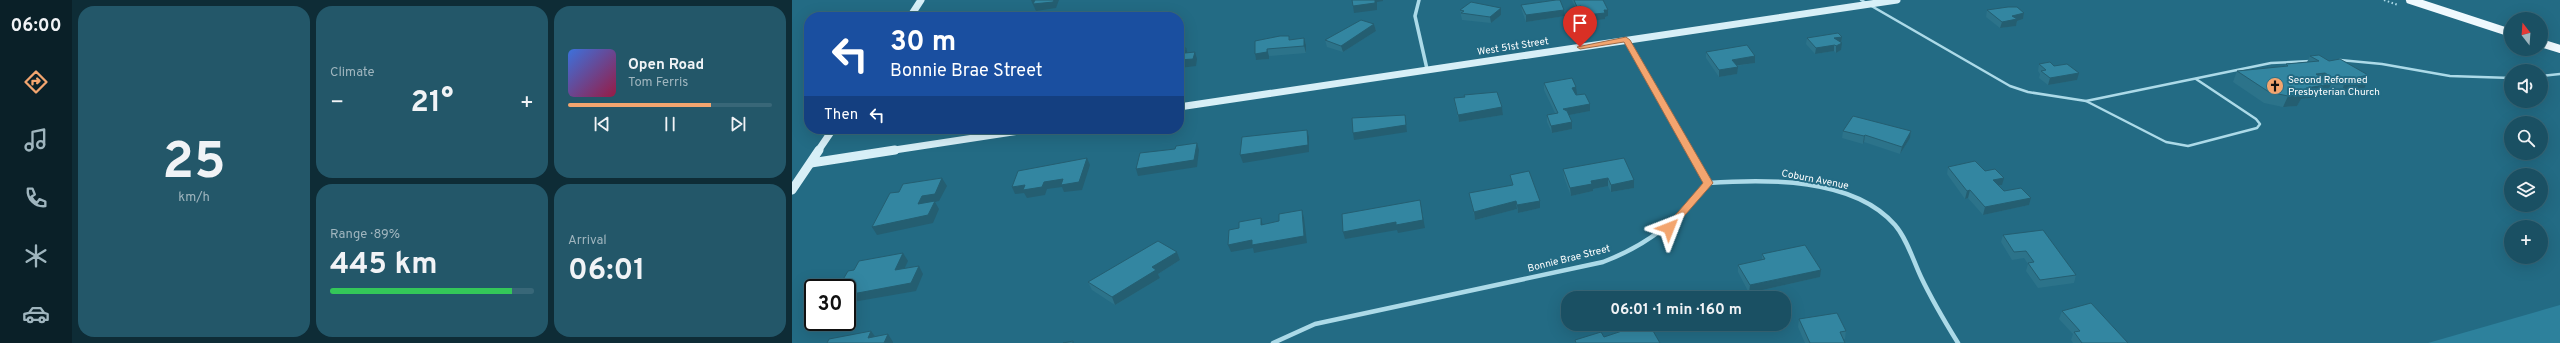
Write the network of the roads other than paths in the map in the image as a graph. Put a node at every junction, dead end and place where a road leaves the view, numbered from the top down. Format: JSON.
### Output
{"nodes":[{"id":1,"x":921,"y":0,"type":"edge"},
{"id":2,"x":1419,"y":0,"type":"edge"},
{"id":3,"x":1897,"y":0,"type":"edge"},
{"id":4,"x":2410,"y":0,"type":"edge"},
{"id":5,"x":1864,"y":2,"type":"edge"},
{"id":6,"x":913,"y":12,"type":"edge"},
{"id":7,"x":2504,"y":31,"type":"edge"},
{"id":8,"x":1626,"y":40,"type":"junction"},
{"id":9,"x":2548,"y":45,"type":"edge"},
{"id":10,"x":2560,"y":49,"type":"edge"},
{"id":11,"x":2337,"y":60,"type":"edge"},
{"id":12,"x":2316,"y":61,"type":"edge"},
{"id":13,"x":1427,"y":70,"type":"junction"},
{"id":14,"x":2560,"y":74,"type":"edge"},
{"id":15,"x":2548,"y":75,"type":"edge"},
{"id":16,"x":2504,"y":78,"type":"edge"},
{"id":17,"x":2196,"y":79,"type":"junction"},
{"id":18,"x":2086,"y":101,"type":"junction"},
{"id":19,"x":1184,"y":106,"type":"edge"},
{"id":20,"x":830,"y":134,"type":"edge"},
{"id":21,"x":999,"y":134,"type":"edge"},
{"id":22,"x":811,"y":162,"type":"junction"},
{"id":23,"x":1708,"y":183,"type":"junction"},
{"id":24,"x":792,"y":190,"type":"edge"},
{"id":25,"x":1273,"y":343,"type":"edge"},
{"id":26,"x":1958,"y":343,"type":"edge"}],
"edges":[{"from":1,"to":6,"type":"street"},
{"from":2,"to":13,"type":"street"},
{"from":3,"to":5,"type":"street","name":"West 51st Street"},
{"from":4,"to":7,"type":"main road"},
{"from":5,"to":8,"type":"street","name":"West 51st Street"},
{"from":5,"to":18,"type":"lane"},
{"from":8,"to":13,"type":"street","name":"West 51st Street"},
{"from":8,"to":23,"type":"street"},
{"from":9,"to":10,"type":"main road"},
{"from":11,"to":16,"type":"lane"},
{"from":12,"to":17,"type":"lane"},
{"from":13,"to":19,"type":"street","name":"West 51st Street"},
{"from":14,"to":15,"type":"lane"},
{"from":17,"to":18,"type":"lane"},
{"from":17,"to":18,"type":"lane"},
{"from":20,"to":22,"type":"street"},
{"from":21,"to":22,"type":"street"},
{"from":22,"to":24,"type":"street"},
{"from":23,"to":25,"type":"street","name":"Bonnie Brae Street"},
{"from":23,"to":26,"type":"street","name":"Coburn Avenue"}]}
